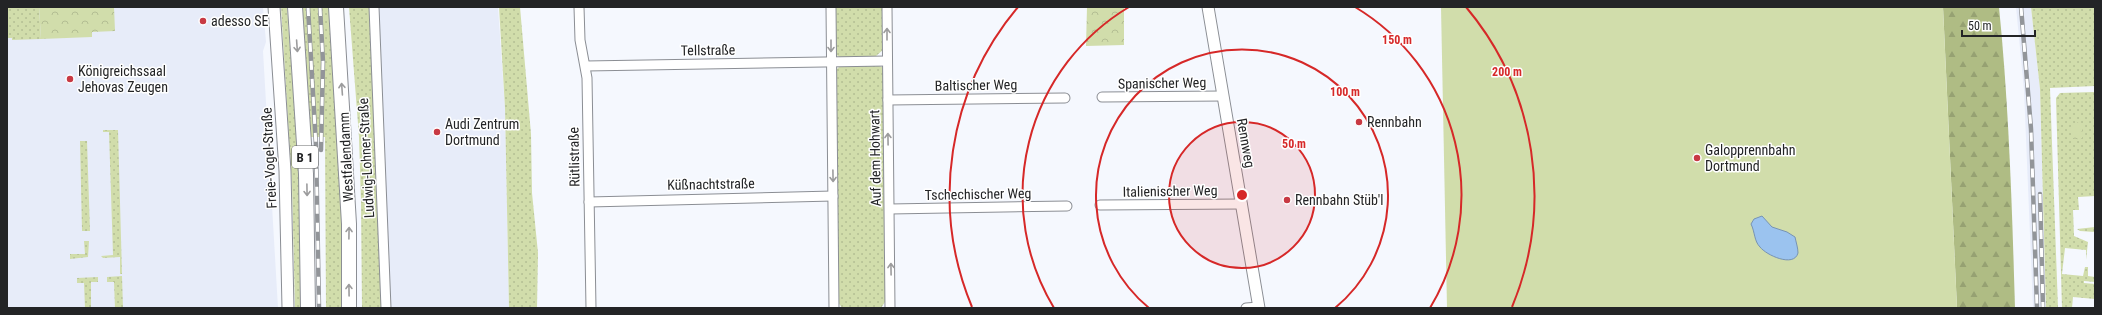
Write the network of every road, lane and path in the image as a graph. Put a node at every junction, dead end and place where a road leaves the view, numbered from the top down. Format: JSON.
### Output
{"nodes":[{"id":1,"x":274,"y":7,"type":"edge"},
{"id":2,"x":294,"y":7,"type":"edge"},
{"id":3,"x":336,"y":7,"type":"edge"},
{"id":4,"x":374,"y":7,"type":"edge"},
{"id":5,"x":579,"y":7,"type":"edge"},
{"id":6,"x":831,"y":7,"type":"edge"},
{"id":7,"x":886,"y":7,"type":"edge"},
{"id":8,"x":1208,"y":7,"type":"edge"},
{"id":9,"x":887,"y":60,"type":"junction"},
{"id":10,"x":831,"y":62,"type":"junction"},
{"id":11,"x":586,"y":66,"type":"junction"},
{"id":12,"x":1223,"y":96,"type":"junction"},
{"id":13,"x":1102,"y":97,"type":"dead end"},
{"id":14,"x":1065,"y":98,"type":"dead end"},
{"id":15,"x":888,"y":100,"type":"junction"},
{"id":16,"x":833,"y":196,"type":"junction"},
{"id":17,"x":589,"y":202,"type":"junction"},
{"id":18,"x":1242,"y":204,"type":"junction"},
{"id":19,"x":1100,"y":205,"type":"dead end"},
{"id":20,"x":1067,"y":206,"type":"dead end"},
{"id":21,"x":890,"y":209,"type":"junction"},
{"id":22,"x":288,"y":308,"type":"edge"},
{"id":23,"x":308,"y":308,"type":"edge"},
{"id":24,"x":349,"y":308,"type":"edge"},
{"id":25,"x":386,"y":308,"type":"edge"},
{"id":26,"x":591,"y":308,"type":"edge"},
{"id":27,"x":834,"y":308,"type":"edge"},
{"id":28,"x":890,"y":308,"type":"edge"},
{"id":29,"x":1246,"y":308,"type":"edge"},
{"id":30,"x":1259,"y":308,"type":"edge"}],
"edges":[{"from":1,"to":22,"type":"street","name":"Freie-Vogel-Straße"},
{"from":2,"to":23,"type":"highway","number":"B 1","one_way":true},
{"from":24,"to":3,"type":"highway","name":"Westfalendamm","one_way":true},
{"from":4,"to":25,"type":"street","name":"Ludwig-Lohner-Straße"},
{"from":5,"to":11,"type":"street","name":"Rütlistraße"},
{"from":6,"to":10,"type":"street","one_way":true},
{"from":9,"to":7,"type":"street","name":"Auf dem Hohwart","one_way":true},
{"from":8,"to":12,"type":"street","name":"Rennweg"},
{"from":9,"to":10,"type":"street","name":"Tellstraße"},
{"from":9,"to":15,"type":"street","name":"Auf dem Hohwart"},
{"from":10,"to":11,"type":"street","name":"Tellstraße"},
{"from":10,"to":16,"type":"street","one_way":true},
{"from":11,"to":17,"type":"street","name":"Rütlistraße"},
{"from":12,"to":13,"type":"street","name":"Spanischer Weg"},
{"from":12,"to":18,"type":"street","name":"Rennweg"},
{"from":14,"to":15,"type":"street","name":"Baltischer Weg"},
{"from":21,"to":15,"type":"street","name":"Auf dem Hohwart","one_way":true},
{"from":16,"to":17,"type":"street","name":"Küßnachtstraße"},
{"from":16,"to":27,"type":"street"},
{"from":17,"to":26,"type":"street","name":"Rütlistraße"},
{"from":18,"to":19,"type":"street","name":"Italienischer Weg"},
{"from":18,"to":30,"type":"street","name":"Rennweg"},
{"from":20,"to":21,"type":"street","name":"Tschechischer Weg"},
{"from":28,"to":21,"type":"street","name":"Auf dem Hohwart","one_way":true},
{"from":29,"to":30,"type":"street"}]}
